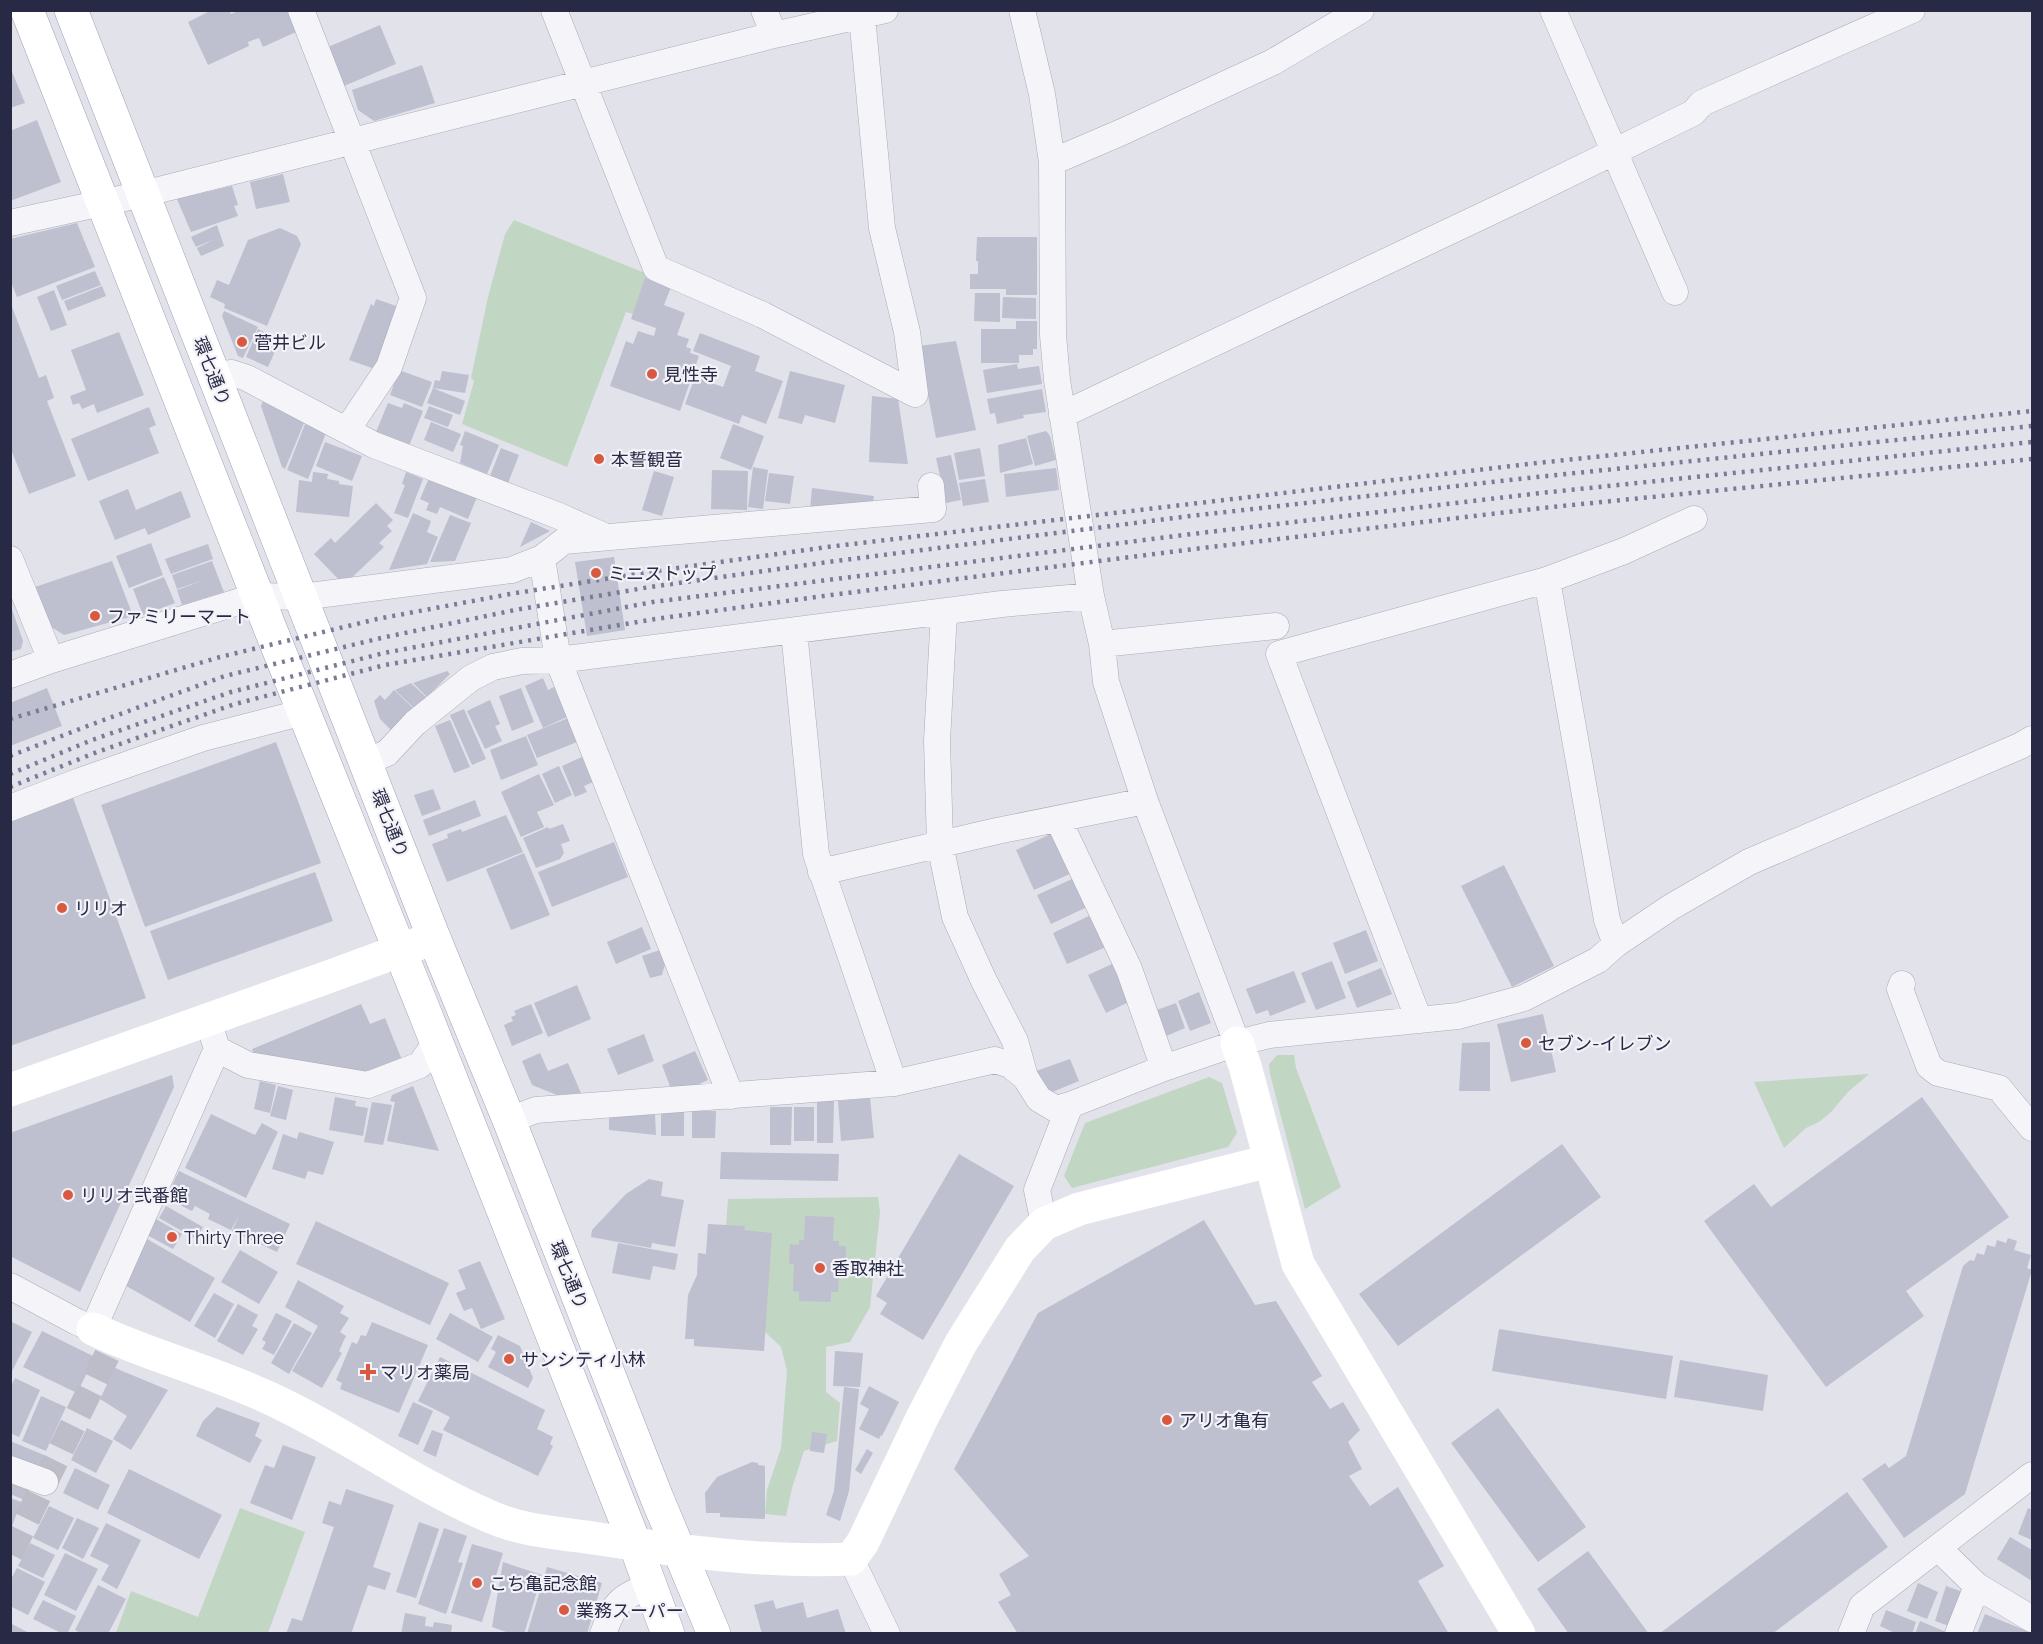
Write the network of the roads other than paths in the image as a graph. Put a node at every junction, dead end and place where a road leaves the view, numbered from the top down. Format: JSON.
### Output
{"nodes":[{"id":1,"x":27,"y":10,"type":"edge"},
{"id":2,"x":71,"y":10,"type":"edge"},
{"id":3,"x":301,"y":10,"type":"edge"},
{"id":4,"x":554,"y":10,"type":"edge"},
{"id":5,"x":764,"y":10,"type":"edge"},
{"id":6,"x":1022,"y":10,"type":"edge"},
{"id":7,"x":1361,"y":10,"type":"edge"},
{"id":8,"x":1553,"y":10,"type":"edge"},
{"id":9,"x":1912,"y":10,"type":"edge"},
{"id":10,"x":874,"y":14,"type":"edge"},
{"id":11,"x":774,"y":35,"type":"junction"},
{"id":12,"x":583,"y":84,"type":"junction"},
{"id":13,"x":352,"y":141,"type":"junction"},
{"id":14,"x":1614,"y":152,"type":"junction"},
{"id":15,"x":1052,"y":162,"type":"junction"},
{"id":16,"x":143,"y":194,"type":"junction"},
{"id":17,"x":103,"y":203,"type":"junction"},
{"id":18,"x":10,"y":223,"type":"edge"},
{"id":19,"x":1675,"y":292,"type":"dead end"},
{"id":20,"x":214,"y":375,"type":"junction"},
{"id":21,"x":1062,"y":415,"type":"junction"},
{"id":22,"x":347,"y":430,"type":"junction"},
{"id":23,"x":931,"y":486,"type":"dead end"},
{"id":24,"x":1694,"y":519,"type":"dead end"},
{"id":25,"x":607,"y":537,"type":"junction"},
{"id":26,"x":542,"y":558,"type":"junction"},
{"id":27,"x":10,"y":559,"type":"edge"},
{"id":28,"x":1547,"y":580,"type":"junction"},
{"id":29,"x":257,"y":596,"type":"junction"},
{"id":30,"x":1091,"y":596,"type":"junction"},
{"id":31,"x":302,"y":597,"type":"junction"},
{"id":32,"x":944,"y":612,"type":"junction"},
{"id":33,"x":794,"y":631,"type":"junction"},
{"id":34,"x":1102,"y":644,"type":"junction"},
{"id":35,"x":1286,"y":652,"type":"junction"},
{"id":36,"x":51,"y":660,"type":"junction"},
{"id":37,"x":558,"y":660,"type":"junction"},
{"id":38,"x":10,"y":675,"type":"edge"},
{"id":39,"x":304,"y":712,"type":"junction"},
{"id":40,"x":2032,"y":739,"type":"edge"},
{"id":41,"x":366,"y":762,"type":"junction"},
{"id":42,"x":1145,"y":801,"type":"junction"},
{"id":43,"x":10,"y":808,"type":"edge"},
{"id":44,"x":1058,"y":819,"type":"junction"},
{"id":45,"x":940,"y":844,"type":"junction"},
{"id":46,"x":821,"y":872,"type":"junction"},
{"id":47,"x":434,"y":938,"type":"junction"},
{"id":48,"x":1616,"y":944,"type":"junction"},
{"id":49,"x":400,"y":951,"type":"junction"},
{"id":50,"x":1902,"y":984,"type":"dead end"},
{"id":51,"x":1419,"y":1020,"type":"junction"},
{"id":52,"x":212,"y":1034,"type":"junction"},
{"id":53,"x":436,"y":1042,"type":"junction"},
{"id":54,"x":1237,"y":1043,"type":"junction"},
{"id":55,"x":1164,"y":1068,"type":"junction"},
{"id":56,"x":1025,"y":1077,"type":"junction"},
{"id":57,"x":894,"y":1083,"type":"junction"},
{"id":58,"x":10,"y":1090,"type":"edge"},
{"id":59,"x":731,"y":1096,"type":"junction"},
{"id":60,"x":1070,"y":1105,"type":"junction"},
{"id":61,"x":508,"y":1120,"type":"junction"},
{"id":62,"x":2032,"y":1128,"type":"edge"},
{"id":63,"x":1269,"y":1161,"type":"junction"},
{"id":64,"x":1044,"y":1224,"type":"junction"},
{"id":65,"x":10,"y":1286,"type":"edge"},
{"id":66,"x":93,"y":1329,"type":"junction"},
{"id":67,"x":10,"y":1469,"type":"edge"},
{"id":68,"x":2032,"y":1475,"type":"edge"},
{"id":69,"x":45,"y":1482,"type":"dead end"},
{"id":70,"x":635,"y":1544,"type":"junction"},
{"id":71,"x":1938,"y":1548,"type":"junction"},
{"id":72,"x":680,"y":1551,"type":"junction"},
{"id":73,"x":850,"y":1558,"type":"junction"},
{"id":74,"x":650,"y":1585,"type":"junction"},
{"id":75,"x":1977,"y":1586,"type":"junction"},
{"id":76,"x":2032,"y":1620,"type":"edge"},
{"id":77,"x":603,"y":1634,"type":"edge"},
{"id":78,"x":668,"y":1634,"type":"edge"},
{"id":79,"x":714,"y":1634,"type":"edge"},
{"id":80,"x":887,"y":1634,"type":"edge"},
{"id":81,"x":1519,"y":1634,"type":"edge"},
{"id":82,"x":1851,"y":1634,"type":"edge"},
{"id":83,"x":1958,"y":1634,"type":"edge"}],
"edges":[{"from":1,"to":17,"type":"main road","name":"環七通り"},
{"from":2,"to":16,"type":"main road","name":"環七通り"},
{"from":3,"to":13,"type":"street"},
{"from":4,"to":12,"type":"street"},
{"from":5,"to":11,"type":"street"},
{"from":6,"to":15,"type":"street"},
{"from":7,"to":15,"type":"street"},
{"from":8,"to":14,"type":"street"},
{"from":9,"to":14,"type":"street"},
{"from":10,"to":11,"type":"street"},
{"from":10,"to":12,"type":"street"},
{"from":11,"to":12,"type":"street"},
{"from":12,"to":13,"type":"street"},
{"from":13,"to":16,"type":"street"},
{"from":13,"to":22,"type":"street"},
{"from":14,"to":19,"type":"street"},
{"from":14,"to":21,"type":"street"},
{"from":15,"to":21,"type":"street"},
{"from":16,"to":17,"type":"street"},
{"from":16,"to":20,"type":"main road","name":"環七通り"},
{"from":17,"to":18,"type":"street"},
{"from":17,"to":29,"type":"main road","name":"環七通り"},
{"from":20,"to":22,"type":"street"},
{"from":20,"to":31,"type":"main road","name":"環七通り"},
{"from":21,"to":30,"type":"street"},
{"from":22,"to":25,"type":"street"},
{"from":23,"to":25,"type":"street"},
{"from":24,"to":28,"type":"street"},
{"from":25,"to":26,"type":"street"},
{"from":26,"to":31,"type":"street"},
{"from":26,"to":37,"type":"street"},
{"from":27,"to":36,"type":"street"},
{"from":28,"to":35,"type":"street"},
{"from":28,"to":48,"type":"street"},
{"from":29,"to":31,"type":"street"},
{"from":29,"to":36,"type":"street"},
{"from":29,"to":39,"type":"main road","name":"環七通り"},
{"from":30,"to":32,"type":"street"},
{"from":30,"to":34,"type":"street"},
{"from":31,"to":41,"type":"main road","name":"環七通り"},
{"from":32,"to":33,"type":"street"},
{"from":32,"to":45,"type":"street"},
{"from":33,"to":37,"type":"street"},
{"from":33,"to":46,"type":"street"},
{"from":34,"to":35,"type":"street"},
{"from":34,"to":42,"type":"street"},
{"from":35,"to":51,"type":"street"},
{"from":36,"to":38,"type":"street"},
{"from":37,"to":41,"type":"street"},
{"from":37,"to":59,"type":"street"},
{"from":39,"to":43,"type":"street"},
{"from":39,"to":49,"type":"main road","name":"環七通り"},
{"from":40,"to":48,"type":"street"},
{"from":41,"to":47,"type":"main road","name":"環七通り"},
{"from":42,"to":44,"type":"street"},
{"from":42,"to":54,"type":"street"},
{"from":44,"to":45,"type":"street"},
{"from":44,"to":55,"type":"street"},
{"from":45,"to":46,"type":"street"},
{"from":45,"to":56,"type":"street"},
{"from":46,"to":57,"type":"street"},
{"from":47,"to":49,"type":"main road"},
{"from":47,"to":61,"type":"main road","name":"環七通り"},
{"from":48,"to":51,"type":"street"},
{"from":49,"to":52,"type":"main road"},
{"from":49,"to":53,"type":"main road","name":"環七通り"},
{"from":50,"to":62,"type":"street"},
{"from":51,"to":54,"type":"street"},
{"from":52,"to":53,"type":"street"},
{"from":52,"to":58,"type":"main road"},
{"from":52,"to":66,"type":"street"},
{"from":53,"to":70,"type":"main road","name":"環七通り"},
{"from":54,"to":55,"type":"street"},
{"from":54,"to":63,"type":"main road"},
{"from":55,"to":60,"type":"street"},
{"from":56,"to":57,"type":"street"},
{"from":56,"to":60,"type":"street"},
{"from":57,"to":59,"type":"street"},
{"from":59,"to":61,"type":"street"},
{"from":60,"to":64,"type":"street"},
{"from":61,"to":72,"type":"main road","name":"環七通り"},
{"from":63,"to":64,"type":"main road"},
{"from":63,"to":81,"type":"main road"},
{"from":64,"to":73,"type":"main road"},
{"from":65,"to":66,"type":"street"},
{"from":66,"to":70,"type":"main road"},
{"from":67,"to":69,"type":"street"},
{"from":68,"to":71,"type":"street"},
{"from":70,"to":72,"type":"main road"},
{"from":70,"to":74,"type":"main road","name":"環七通り"},
{"from":71,"to":75,"type":"street"},
{"from":71,"to":82,"type":"street"},
{"from":72,"to":73,"type":"main road"},
{"from":72,"to":79,"type":"main road","name":"環七通り"},
{"from":73,"to":80,"type":"street"},
{"from":74,"to":77,"type":"street"},
{"from":74,"to":78,"type":"main road","name":"環七通り"},
{"from":75,"to":76,"type":"street"},
{"from":75,"to":83,"type":"street"}]}
